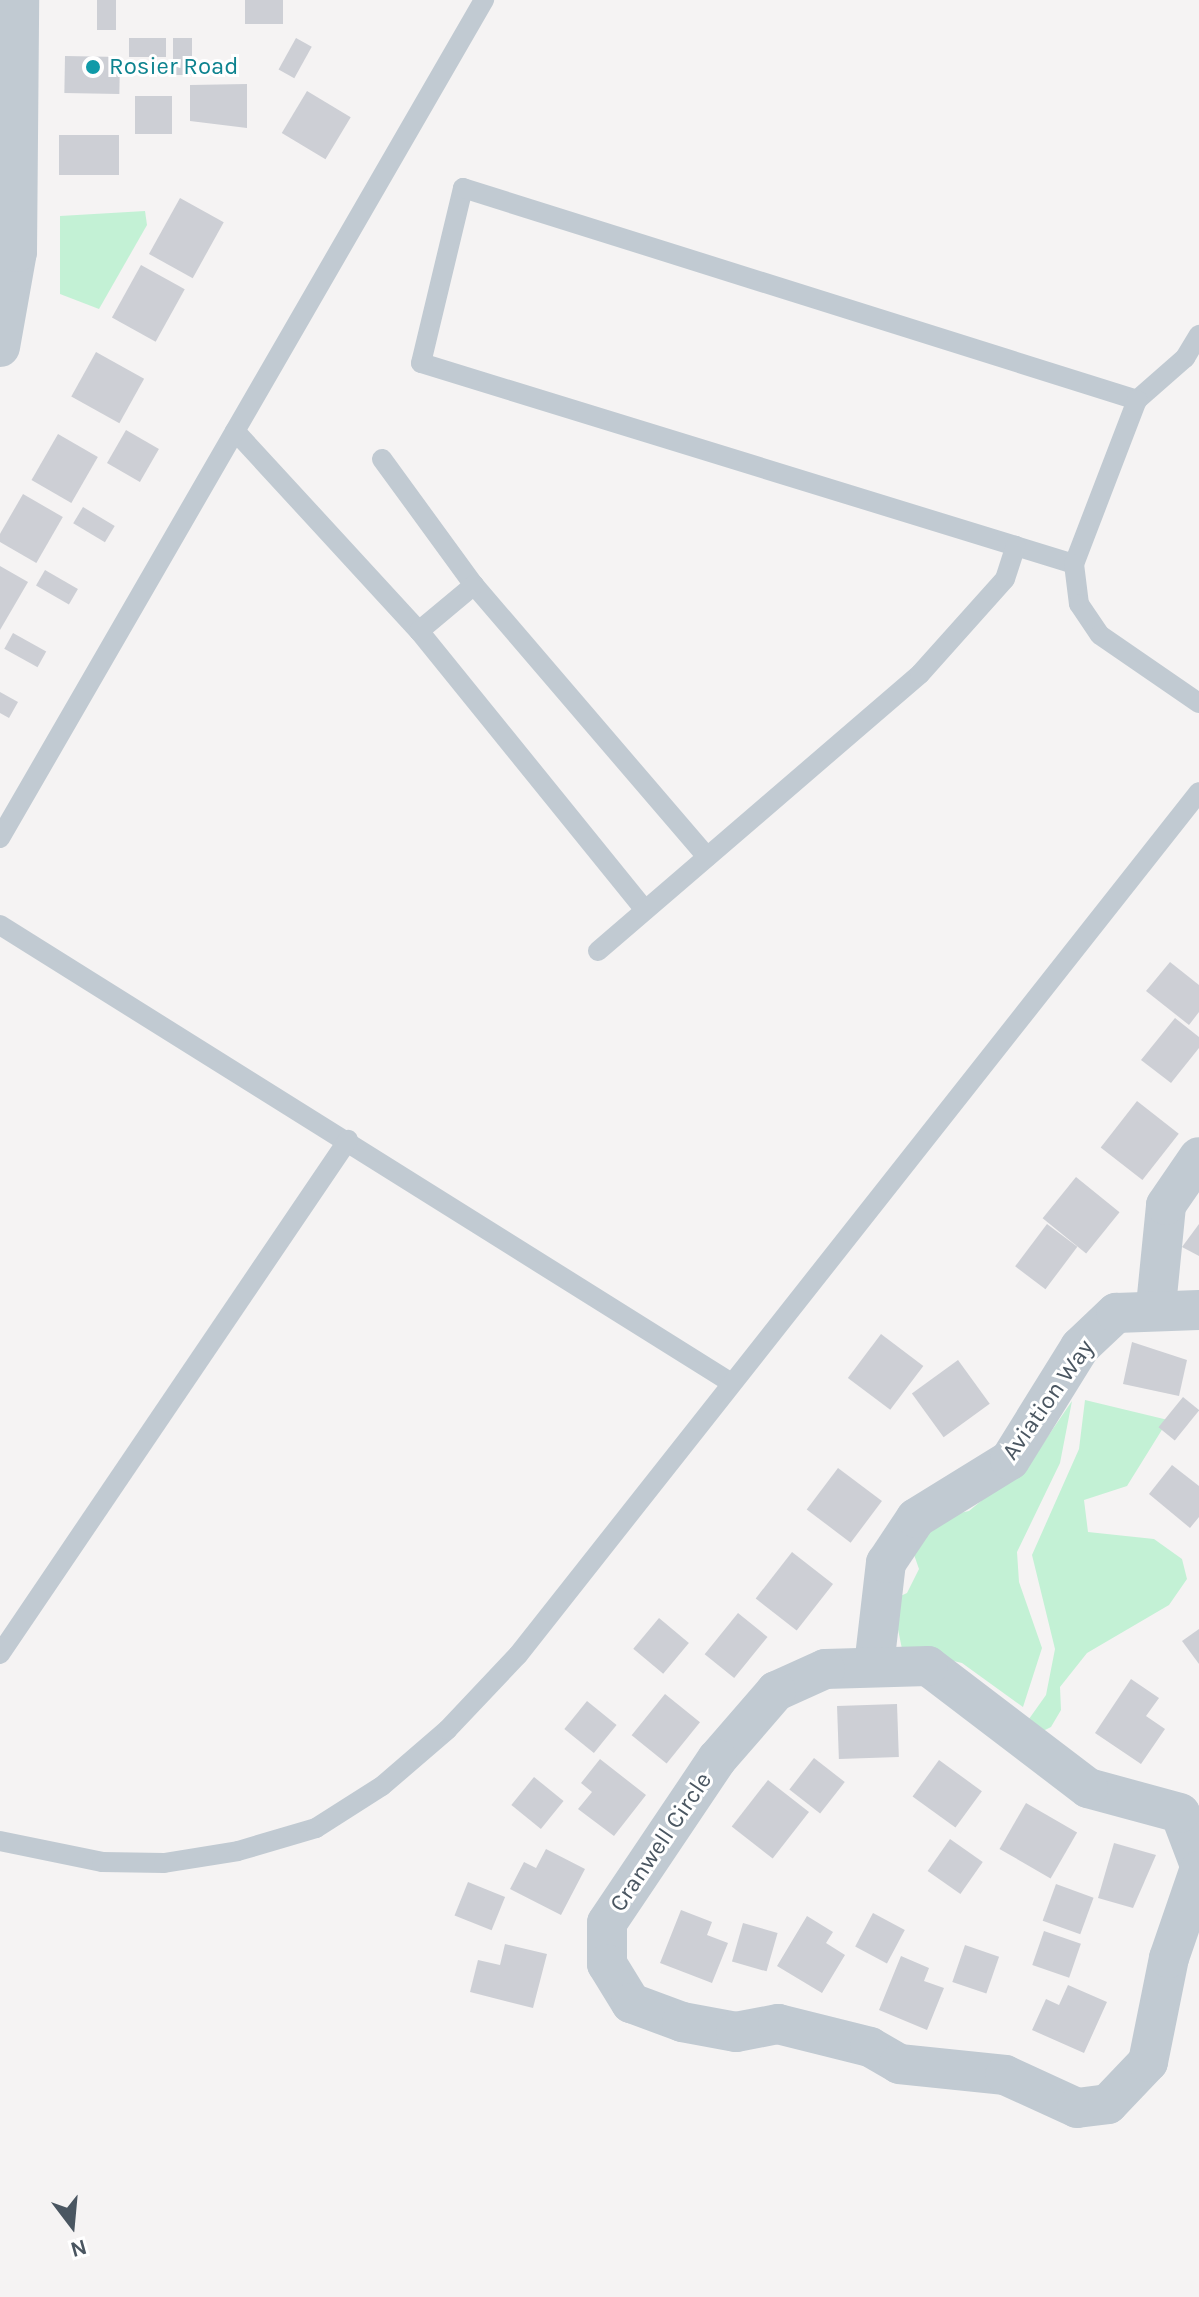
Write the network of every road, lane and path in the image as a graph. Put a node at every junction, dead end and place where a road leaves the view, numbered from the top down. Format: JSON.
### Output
{"nodes":[{"id":1,"x":19,"y":0,"type":"edge"},
{"id":2,"x":484,"y":0,"type":"edge"},
{"id":3,"x":8,"y":252,"type":"edge"},
{"id":4,"x":1199,"y":335,"type":"edge"},
{"id":5,"x":0,"y":347,"type":"edge"},
{"id":6,"x":1137,"y":400,"type":"junction"},
{"id":7,"x":235,"y":431,"type":"junction"},
{"id":8,"x":382,"y":459,"type":"dead end"},
{"id":9,"x":1016,"y":546,"type":"junction"},
{"id":10,"x":1074,"y":564,"type":"junction"},
{"id":11,"x":474,"y":585,"type":"junction"},
{"id":12,"x":419,"y":631,"type":"junction"},
{"id":13,"x":1199,"y":703,"type":"edge"},
{"id":14,"x":1199,"y":792,"type":"edge"},
{"id":15,"x":0,"y":838,"type":"edge"},
{"id":16,"x":707,"y":857,"type":"junction"},
{"id":17,"x":645,"y":910,"type":"junction"},
{"id":18,"x":0,"y":925,"type":"edge"},
{"id":19,"x":598,"y":951,"type":"dead end"},
{"id":20,"x":348,"y":1140,"type":"junction"},
{"id":21,"x":1199,"y":1157,"type":"edge"},
{"id":22,"x":1156,"y":1306,"type":"junction"},
{"id":23,"x":1199,"y":1310,"type":"edge"},
{"id":24,"x":730,"y":1382,"type":"junction"},
{"id":25,"x":0,"y":1654,"type":"edge"},
{"id":26,"x":874,"y":1666,"type":"junction"},
{"id":27,"x":0,"y":1841,"type":"edge"},
{"id":28,"x":1199,"y":1863,"type":"edge"},
{"id":29,"x":1199,"y":1871,"type":"edge"}],
"edges":[{"from":1,"to":3,"type":"street"},
{"from":2,"to":7,"type":"lane"},
{"from":3,"to":5,"type":"street"},
{"from":4,"to":6,"type":"lane"},
{"from":6,"to":9,"type":"lane"},
{"from":6,"to":10,"type":"lane"},
{"from":7,"to":12,"type":"lane"},
{"from":7,"to":15,"type":"lane"},
{"from":8,"to":11,"type":"lane"},
{"from":9,"to":10,"type":"lane"},
{"from":9,"to":16,"type":"lane"},
{"from":10,"to":13,"type":"lane"},
{"from":11,"to":12,"type":"lane"},
{"from":11,"to":16,"type":"lane"},
{"from":12,"to":17,"type":"lane"},
{"from":14,"to":24,"type":"lane"},
{"from":16,"to":17,"type":"lane"},
{"from":17,"to":19,"type":"lane"},
{"from":18,"to":20,"type":"lane"},
{"from":20,"to":24,"type":"lane"},
{"from":20,"to":25,"type":"lane"},
{"from":21,"to":22,"type":"street"},
{"from":22,"to":23,"type":"street","name":"Aviation Way"},
{"from":22,"to":26,"type":"street","name":"Aviation Way"},
{"from":24,"to":27,"type":"lane"},
{"from":26,"to":28,"type":"street","name":"Cranwell Circle"},
{"from":26,"to":29,"type":"street","name":"Cranwell Circle"}]}
